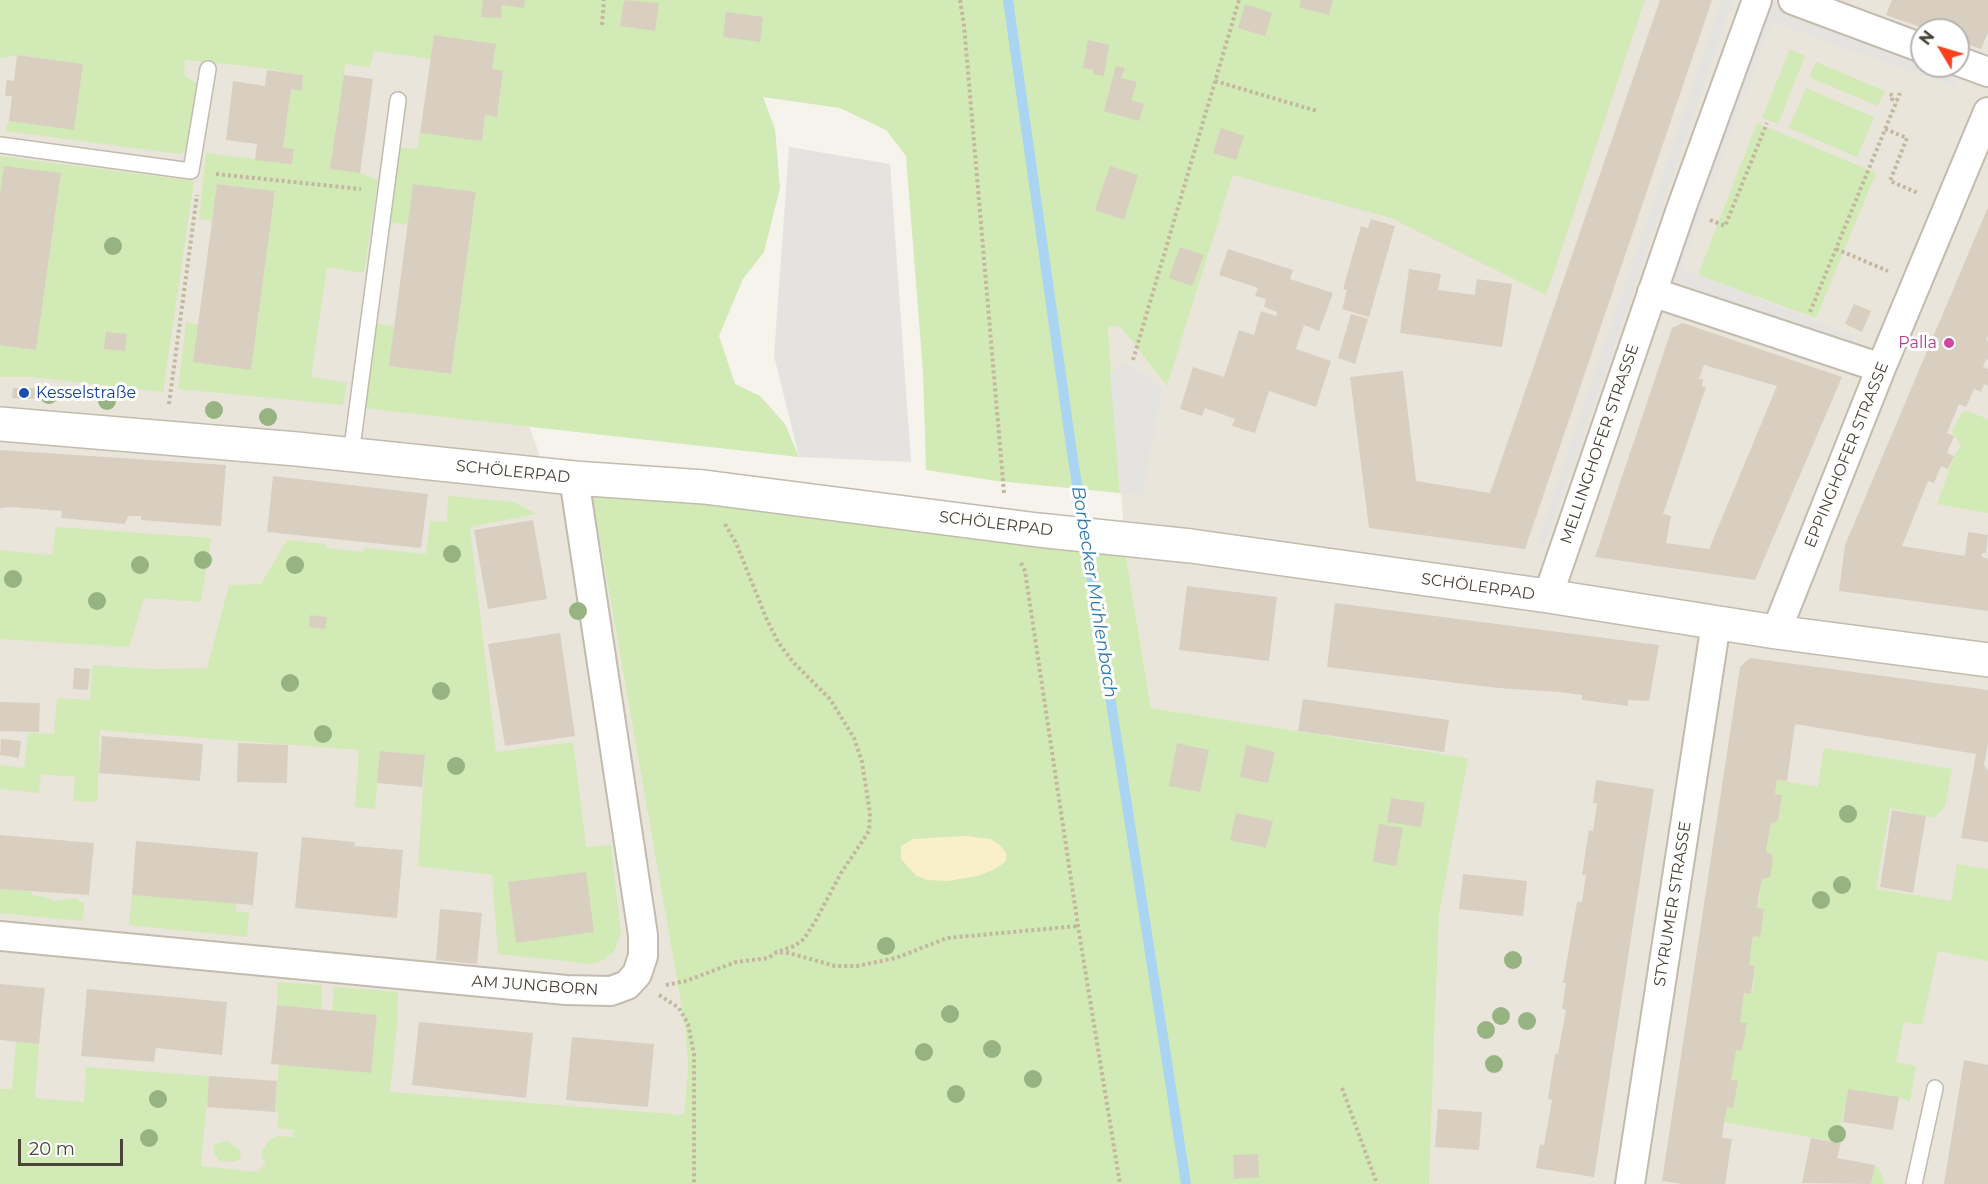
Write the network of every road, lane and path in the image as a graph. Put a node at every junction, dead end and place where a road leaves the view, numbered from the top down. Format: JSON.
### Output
{"nodes":[{"id":1,"x":604,"y":0,"type":"edge"},
{"id":2,"x":960,"y":0,"type":"edge"},
{"id":3,"x":1239,"y":0,"type":"edge"},
{"id":4,"x":1757,"y":0,"type":"edge"},
{"id":5,"x":1793,"y":0,"type":"edge"},
{"id":6,"x":602,"y":25,"type":"dead end"},
{"id":7,"x":1910,"y":44,"type":"edge"},
{"id":8,"x":1970,"y":65,"type":"edge"},
{"id":9,"x":208,"y":69,"type":"dead end"},
{"id":10,"x":1988,"y":72,"type":"edge"},
{"id":11,"x":1215,"y":81,"type":"junction"},
{"id":12,"x":1900,"y":93,"type":"dead end"},
{"id":13,"x":1890,"y":94,"type":"dead end"},
{"id":14,"x":398,"y":100,"type":"dead end"},
{"id":15,"x":1897,"y":102,"type":"junction"},
{"id":16,"x":1317,"y":111,"type":"dead end"},
{"id":17,"x":1988,"y":112,"type":"edge"},
{"id":18,"x":1767,"y":123,"type":"dead end"},
{"id":19,"x":1885,"y":129,"type":"junction"},
{"id":20,"x":0,"y":145,"type":"edge"},
{"id":21,"x":196,"y":171,"type":"junction"},
{"id":22,"x":386,"y":192,"type":"junction"},
{"id":23,"x":1948,"y":206,"type":"junction"},
{"id":24,"x":1709,"y":220,"type":"dead end"},
{"id":25,"x":1836,"y":249,"type":"junction"},
{"id":26,"x":1917,"y":282,"type":"junction"},
{"id":27,"x":1652,"y":292,"type":"junction"},
{"id":28,"x":1800,"y":341,"type":"junction"},
{"id":29,"x":1133,"y":360,"type":"dead end"},
{"id":30,"x":1881,"y":368,"type":"junction"},
{"id":31,"x":0,"y":424,"type":"edge"},
{"id":32,"x":164,"y":438,"type":"junction"},
{"id":33,"x":351,"y":455,"type":"junction"},
{"id":34,"x":574,"y":478,"type":"junction"},
{"id":35,"x":704,"y":487,"type":"junction"},
{"id":36,"x":1006,"y":525,"type":"junction"},
{"id":37,"x":1548,"y":596,"type":"junction"},
{"id":38,"x":1716,"y":623,"type":"junction"},
{"id":39,"x":1776,"y":632,"type":"junction"},
{"id":40,"x":1988,"y":660,"type":"edge"},
{"id":41,"x":1078,"y":926,"type":"junction"},
{"id":42,"x":0,"y":936,"type":"edge"},
{"id":43,"x":777,"y":952,"type":"junction"},
{"id":44,"x":637,"y":986,"type":"junction"},
{"id":45,"x":1342,"y":1088,"type":"dead end"},
{"id":46,"x":1935,"y":1088,"type":"dead end"},
{"id":47,"x":694,"y":1184,"type":"edge"},
{"id":48,"x":1120,"y":1184,"type":"edge"},
{"id":49,"x":1377,"y":1184,"type":"edge"},
{"id":50,"x":1630,"y":1184,"type":"edge"},
{"id":51,"x":1914,"y":1184,"type":"edge"}],
"edges":[{"from":1,"to":6,"type":"path"},
{"from":2,"to":36,"type":"path"},
{"from":3,"to":11,"type":"path"},
{"from":4,"to":27,"type":"street","name":"MELLINGHOFER STRASSE"},
{"from":5,"to":7,"type":"street"},
{"from":8,"to":10,"type":"street"},
{"from":9,"to":21,"type":"lane"},
{"from":11,"to":16,"type":"path"},
{"from":11,"to":29,"type":"path"},
{"from":12,"to":15,"type":"path"},
{"from":13,"to":15,"type":"path"},
{"from":14,"to":22,"type":"lane"},
{"from":15,"to":19,"type":"path"},
{"from":17,"to":23,"type":"street","name":"EPPINGHOFER STRASSE"},
{"from":18,"to":24,"type":"path"},
{"from":19,"to":23,"type":"path"},
{"from":19,"to":25,"type":"path"},
{"from":20,"to":21,"type":"lane"},
{"from":21,"to":22,"type":"path"},
{"from":21,"to":32,"type":"path"},
{"from":22,"to":33,"type":"lane"},
{"from":23,"to":26,"type":"street","name":"EPPINGHOFER STRASSE"},
{"from":25,"to":26,"type":"path"},
{"from":25,"to":28,"type":"path"},
{"from":26,"to":30,"type":"street","name":"EPPINGHOFER STRASSE"},
{"from":27,"to":28,"type":"street"},
{"from":27,"to":37,"type":"street","name":"MELLINGHOFER STRASSE"},
{"from":28,"to":30,"type":"street"},
{"from":30,"to":39,"type":"street","name":"EPPINGHOFER STRASSE"},
{"from":31,"to":32,"type":"street","name":"SCHÖLERPAD"},
{"from":32,"to":33,"type":"street","name":"SCHÖLERPAD"},
{"from":33,"to":34,"type":"street","name":"SCHÖLERPAD"},
{"from":34,"to":35,"type":"street","name":"SCHÖLERPAD"},
{"from":34,"to":44,"type":"street"},
{"from":35,"to":36,"type":"street","name":"SCHÖLERPAD"},
{"from":35,"to":43,"type":"path"},
{"from":36,"to":37,"type":"street","name":"SCHÖLERPAD"},
{"from":36,"to":41,"type":"path"},
{"from":37,"to":38,"type":"street","name":"SCHÖLERPAD"},
{"from":38,"to":39,"type":"street","name":"SCHÖLERPAD"},
{"from":38,"to":50,"type":"street","name":"STYRUMER STRASSE"},
{"from":39,"to":40,"type":"street","name":"SCHÖLERPAD"},
{"from":41,"to":43,"type":"path"},
{"from":41,"to":48,"type":"path"},
{"from":42,"to":44,"type":"street","name":"AM JUNGBORN"},
{"from":43,"to":44,"type":"path"},
{"from":44,"to":47,"type":"path"},
{"from":45,"to":49,"type":"path"},
{"from":46,"to":51,"type":"lane"}]}
